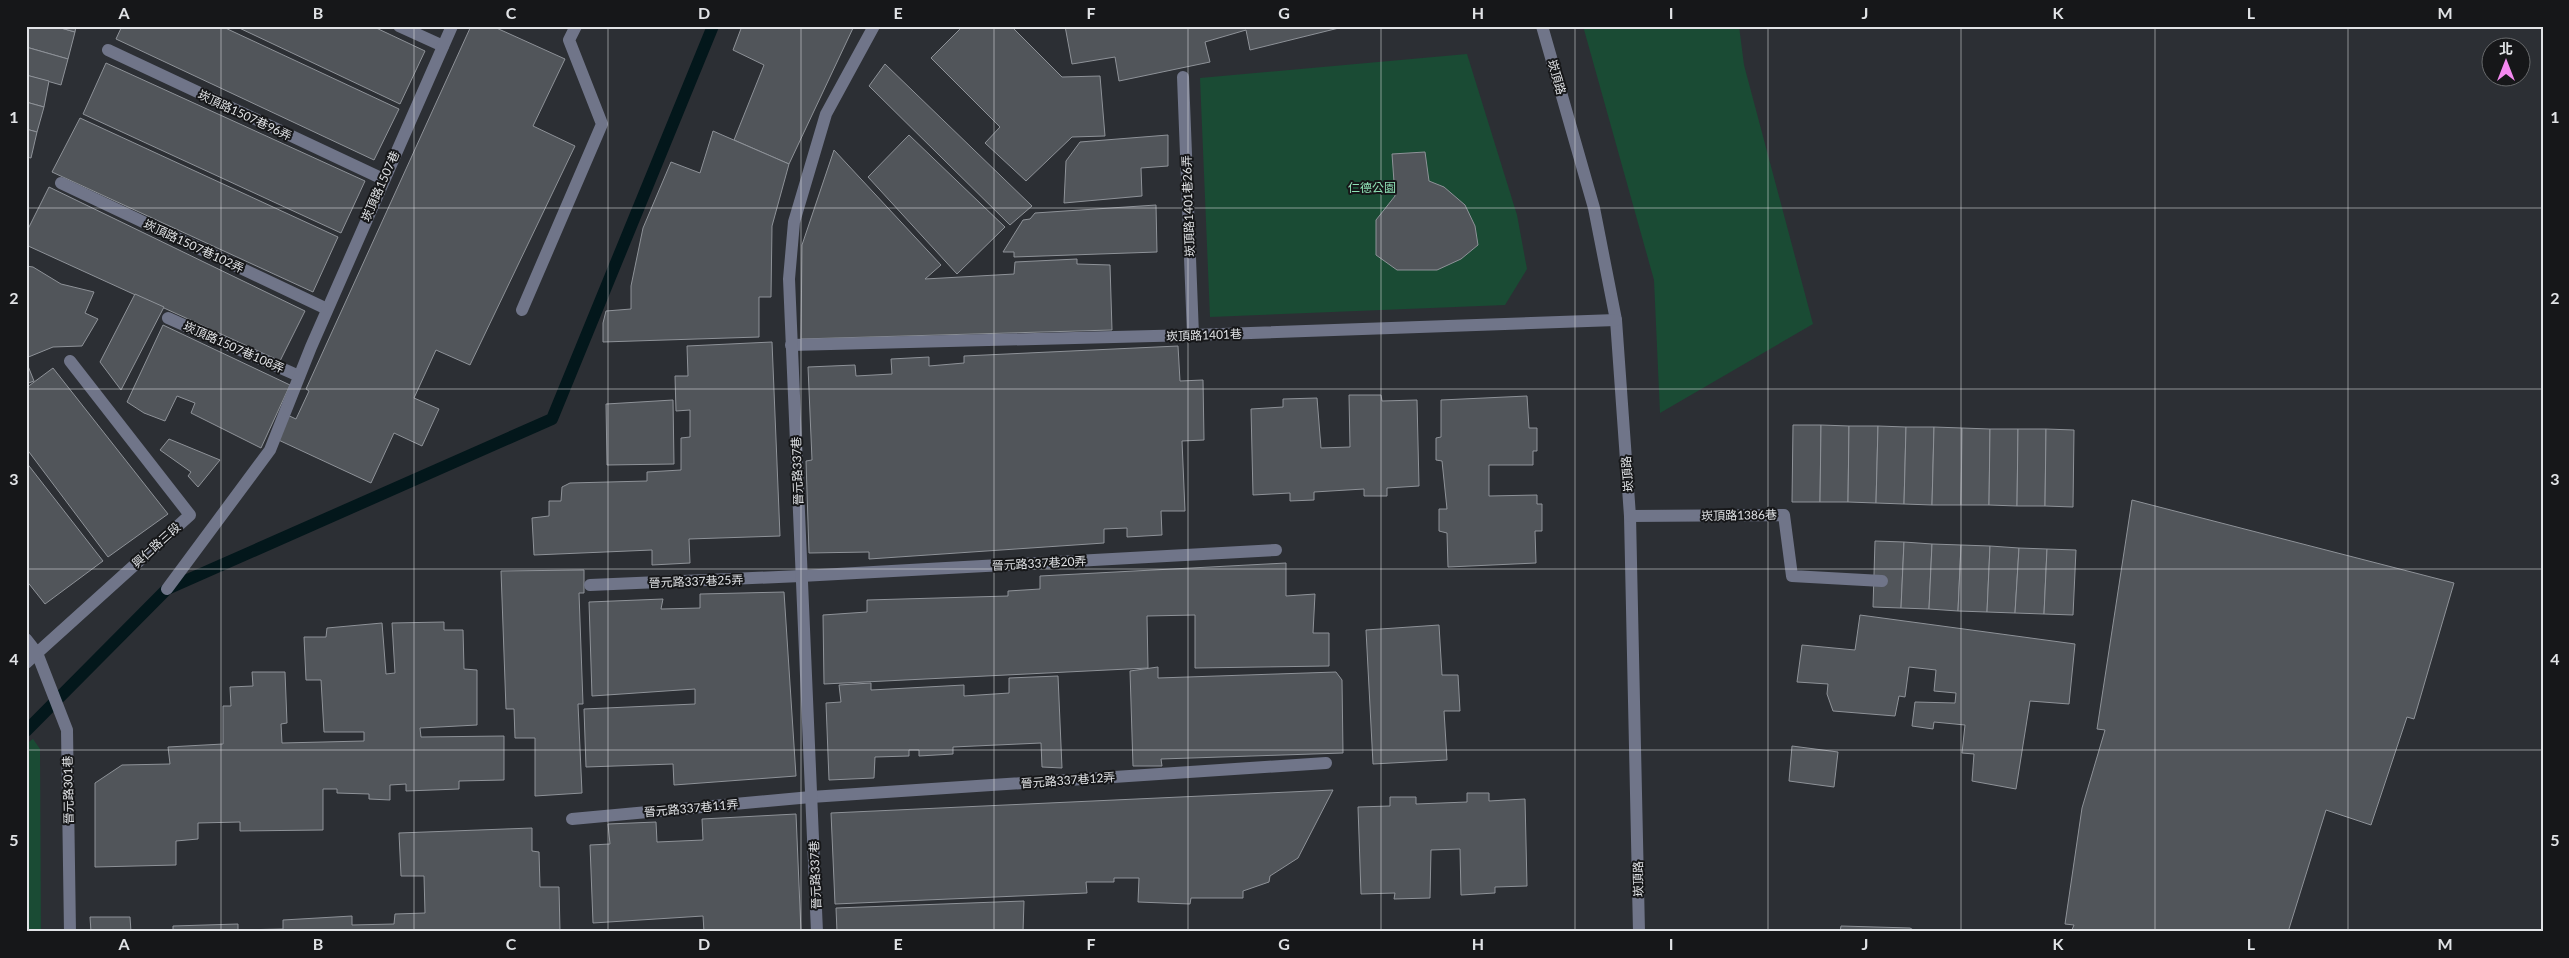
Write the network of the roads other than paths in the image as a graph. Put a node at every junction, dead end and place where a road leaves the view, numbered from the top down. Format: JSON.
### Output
{"nodes":[{"id":1,"x":399,"y":26,"type":"edge"},
{"id":2,"x":452,"y":26,"type":"edge"},
{"id":3,"x":576,"y":26,"type":"edge"},
{"id":4,"x":874,"y":26,"type":"edge"},
{"id":5,"x":1542,"y":26,"type":"edge"},
{"id":6,"x":443,"y":46,"type":"junction"},
{"id":7,"x":108,"y":50,"type":"dead end"},
{"id":8,"x":1183,"y":77,"type":"dead end"},
{"id":9,"x":383,"y":179,"type":"junction"},
{"id":10,"x":61,"y":183,"type":"dead end"},
{"id":11,"x":327,"y":309,"type":"junction"},
{"id":12,"x":522,"y":310,"type":"dead end"},
{"id":13,"x":168,"y":318,"type":"dead end"},
{"id":14,"x":1616,"y":320,"type":"junction"},
{"id":15,"x":1193,"y":335,"type":"junction"},
{"id":16,"x":791,"y":345,"type":"junction"},
{"id":17,"x":70,"y":361,"type":"dead end"},
{"id":18,"x":300,"y":376,"type":"junction"},
{"id":19,"x":1630,"y":516,"type":"junction"},
{"id":20,"x":1276,"y":550,"type":"dead end"},
{"id":21,"x":801,"y":576,"type":"junction"},
{"id":22,"x":1882,"y":581,"type":"dead end"},
{"id":23,"x":590,"y":585,"type":"dead end"},
{"id":24,"x":167,"y":589,"type":"dead end"},
{"id":25,"x":26,"y":638,"type":"edge"},
{"id":26,"x":37,"y":653,"type":"junction"},
{"id":27,"x":26,"y":662,"type":"edge"},
{"id":28,"x":1326,"y":763,"type":"dead end"},
{"id":29,"x":811,"y":797,"type":"junction"},
{"id":30,"x":572,"y":820,"type":"dead end"},
{"id":31,"x":70,"y":932,"type":"edge"},
{"id":32,"x":817,"y":932,"type":"edge"},
{"id":33,"x":1639,"y":932,"type":"edge"}],
"edges":[{"from":1,"to":6,"type":"street"},
{"from":2,"to":6,"type":"street","name":"崁頂路1507巷"},
{"from":3,"to":12,"type":"street"},
{"from":4,"to":16,"type":"street","name":"晉元路337巷"},
{"from":5,"to":14,"type":"street","name":"崁頂路"},
{"from":6,"to":9,"type":"street","name":"崁頂路1507巷"},
{"from":7,"to":9,"type":"street","name":"崁頂路1507巷96弄"},
{"from":8,"to":15,"type":"street","name":"崁頂路1401巷26弄"},
{"from":9,"to":11,"type":"street","name":"崁頂路1507巷"},
{"from":10,"to":11,"type":"street","name":"崁頂路1507巷102弄"},
{"from":11,"to":18,"type":"street","name":"崁頂路1507巷"},
{"from":13,"to":18,"type":"street","name":"崁頂路1507巷108弄"},
{"from":14,"to":15,"type":"street","name":"崁頂路1401巷"},
{"from":14,"to":19,"type":"street","name":"崁頂路"},
{"from":15,"to":16,"type":"street","name":"崁頂路1401巷"},
{"from":16,"to":21,"type":"street","name":"晉元路337巷"},
{"from":17,"to":26,"type":"street","name":"興仁路三段"},
{"from":18,"to":24,"type":"street","name":"崁頂路1507巷"},
{"from":19,"to":22,"type":"street","name":"崁頂路1386巷"},
{"from":19,"to":33,"type":"street","name":"崁頂路"},
{"from":20,"to":21,"type":"street","name":"晉元路337巷20弄"},
{"from":21,"to":23,"type":"street","name":"晉元路337巷25弄"},
{"from":21,"to":29,"type":"street","name":"晉元路337巷"},
{"from":25,"to":26,"type":"street"},
{"from":26,"to":27,"type":"street"},
{"from":26,"to":31,"type":"street","name":"晉元路301巷"},
{"from":28,"to":29,"type":"street","name":"晉元路337巷12弄"},
{"from":29,"to":30,"type":"street","name":"晉元路337巷11弄"},
{"from":29,"to":32,"type":"street","name":"晉元路337巷"}]}
